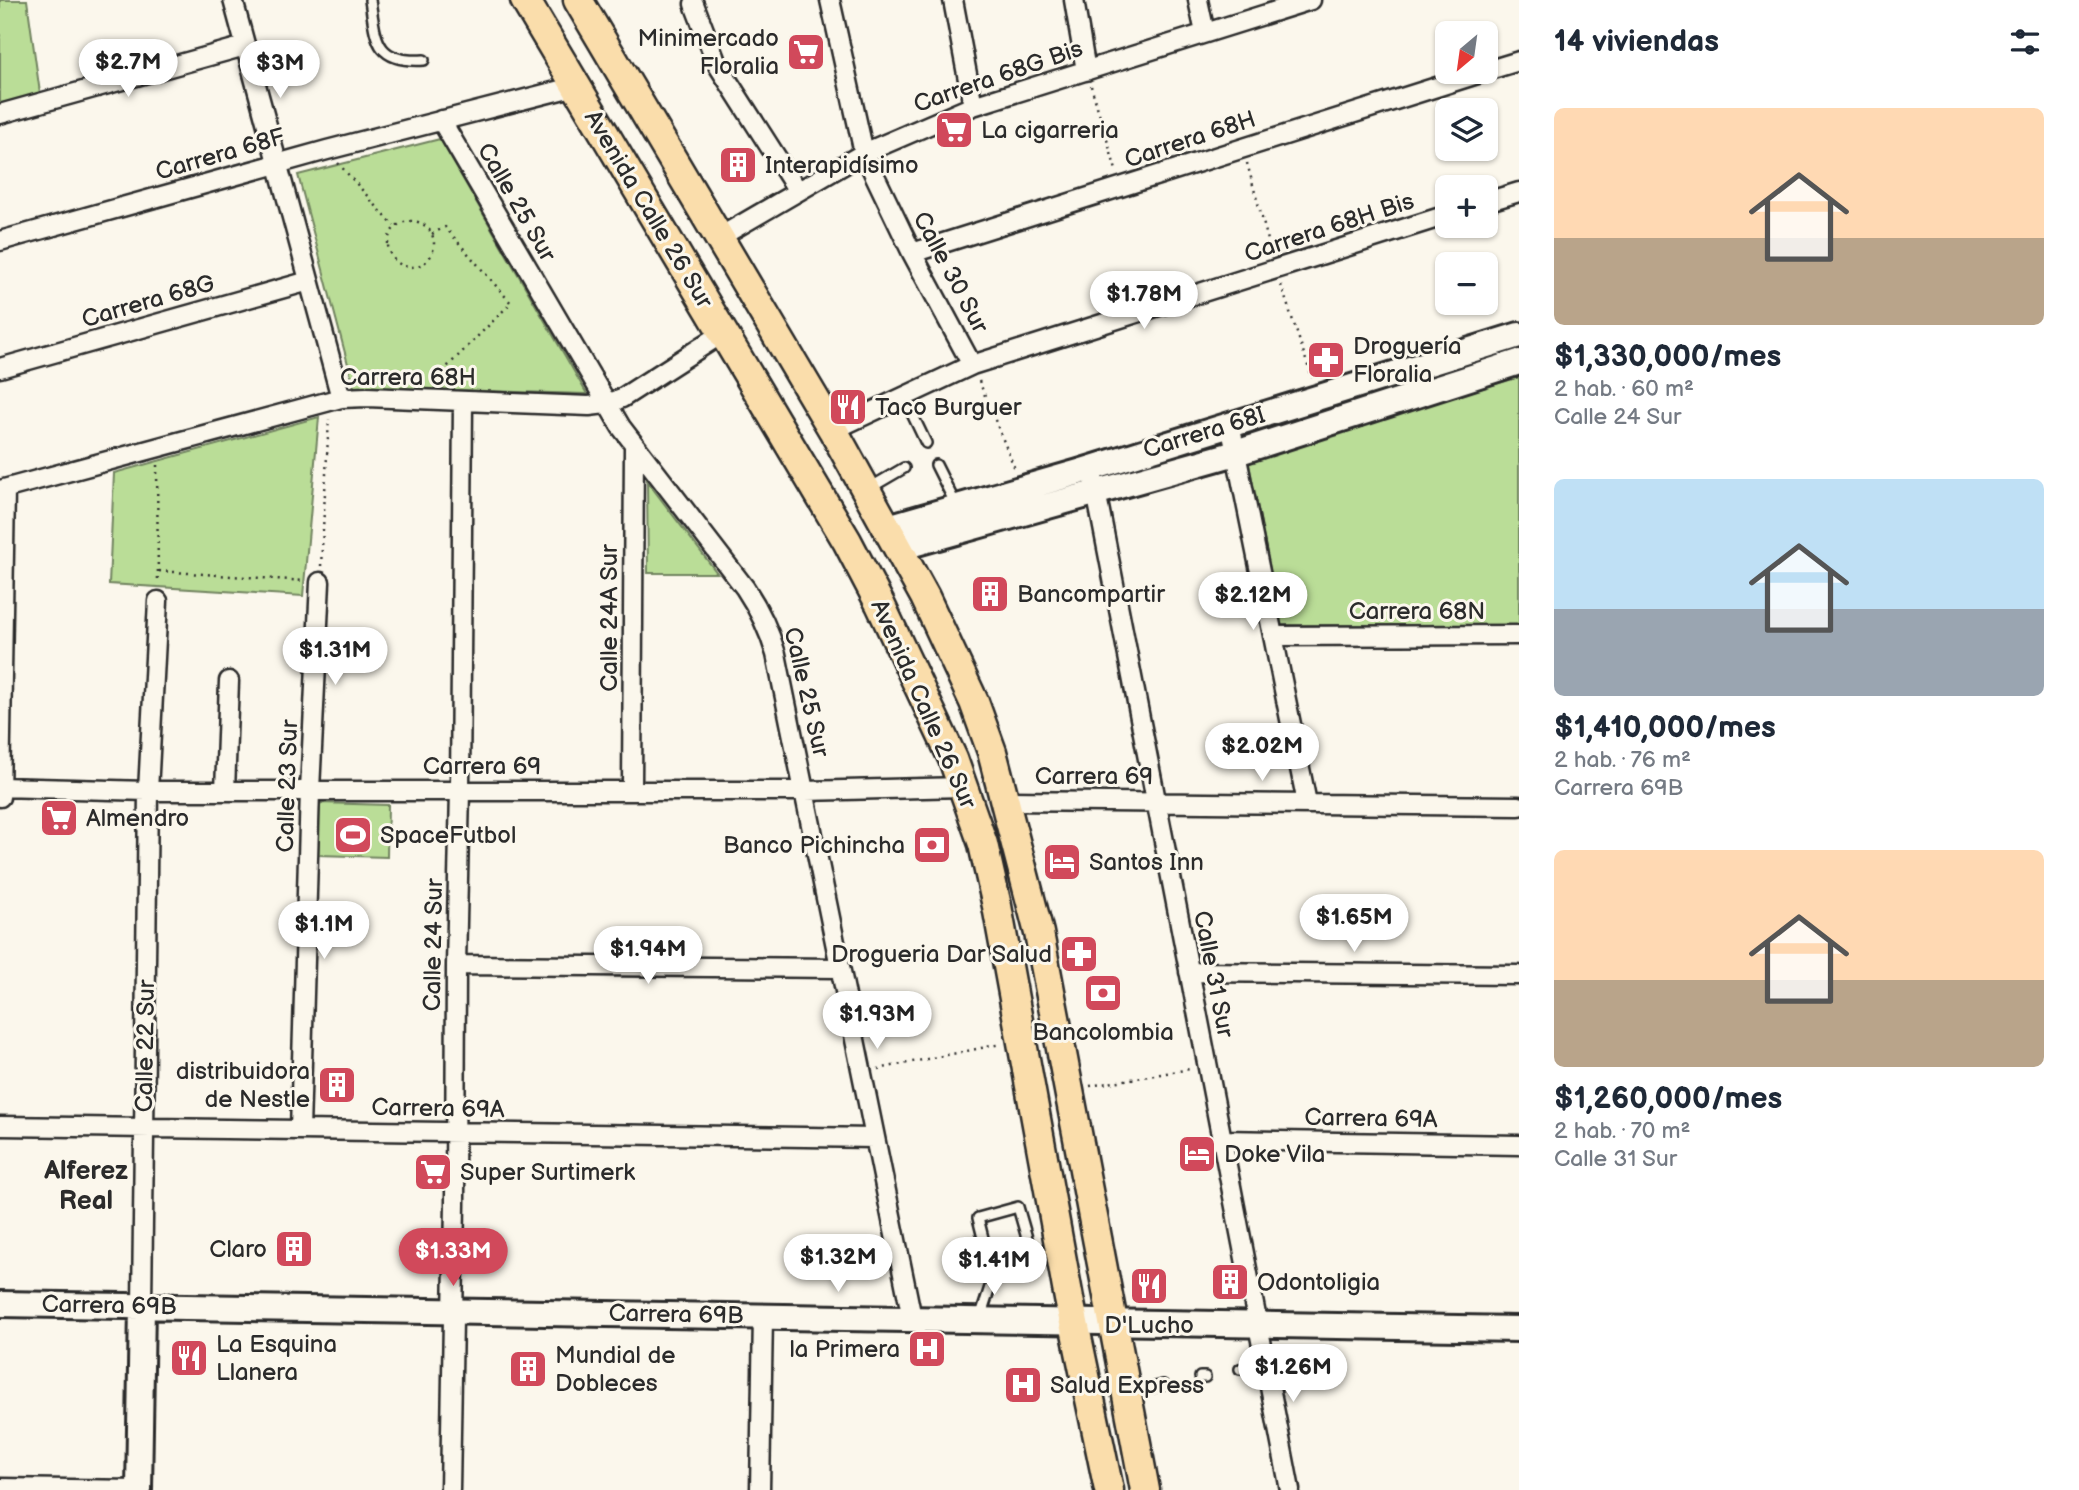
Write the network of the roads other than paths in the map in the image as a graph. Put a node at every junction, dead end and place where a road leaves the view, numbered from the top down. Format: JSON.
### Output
{"nodes":[{"id":1,"x":233,"y":0,"type":"edge"},
{"id":2,"x":370,"y":0,"type":"edge"},
{"id":3,"x":525,"y":0,"type":"edge"},
{"id":4,"x":578,"y":0,"type":"edge"},
{"id":5,"x":830,"y":0,"type":"edge"},
{"id":6,"x":953,"y":0,"type":"edge"},
{"id":7,"x":1074,"y":0,"type":"edge"},
{"id":8,"x":1198,"y":0,"type":"edge"},
{"id":9,"x":1311,"y":0,"type":"edge"},
{"id":10,"x":694,"y":4,"type":"dead end"},
{"id":11,"x":1205,"y":33,"type":"junction"},
{"id":12,"x":245,"y":47,"type":"junction"},
{"id":13,"x":424,"y":60,"type":"dead end"},
{"id":14,"x":1519,"y":61,"type":"edge"},
{"id":15,"x":1498,"y":67,"type":"edge"},
{"id":16,"x":1086,"y":71,"type":"junction"},
{"id":17,"x":1444,"y":84,"type":"edge"},
{"id":18,"x":576,"y":86,"type":"junction"},
{"id":19,"x":973,"y":106,"type":"junction"},
{"id":20,"x":0,"y":114,"type":"edge"},
{"id":21,"x":441,"y":120,"type":"junction"},
{"id":22,"x":864,"y":153,"type":"junction"},
{"id":23,"x":277,"y":164,"type":"junction"},
{"id":24,"x":798,"y":191,"type":"junction"},
{"id":25,"x":1519,"y":192,"type":"edge"},
{"id":26,"x":1498,"y":198,"type":"edge"},
{"id":27,"x":1435,"y":219,"type":"edge"},
{"id":28,"x":718,"y":238,"type":"junction"},
{"id":29,"x":0,"y":242,"type":"edge"},
{"id":30,"x":912,"y":253,"type":"junction"},
{"id":31,"x":309,"y":281,"type":"junction"},
{"id":32,"x":723,"y":333,"type":"junction"},
{"id":33,"x":1519,"y":335,"type":"edge"},
{"id":34,"x":1519,"y":362,"type":"edge"},
{"id":35,"x":972,"y":365,"type":"junction"},
{"id":36,"x":0,"y":368,"type":"edge"},
{"id":37,"x":904,"y":397,"type":"junction"},
{"id":38,"x":335,"y":400,"type":"junction"},
{"id":39,"x":463,"y":401,"type":"junction"},
{"id":40,"x":606,"y":404,"type":"junction"},
{"id":41,"x":1230,"y":424,"type":"junction"},
{"id":42,"x":833,"y":430,"type":"junction"},
{"id":43,"x":926,"y":443,"type":"dead end"},
{"id":44,"x":634,"y":446,"type":"junction"},
{"id":45,"x":1236,"y":453,"type":"junction"},
{"id":46,"x":936,"y":465,"type":"dead end"},
{"id":47,"x":1091,"y":467,"type":"junction"},
{"id":48,"x":904,"y":468,"type":"dead end"},
{"id":49,"x":3,"y":490,"type":"edge"},
{"id":50,"x":866,"y":490,"type":"junction"},
{"id":51,"x":1096,"y":493,"type":"junction"},
{"id":52,"x":956,"y":507,"type":"junction"},
{"id":53,"x":893,"y":538,"type":"junction"},
{"id":54,"x":320,"y":582,"type":"road end"},
{"id":55,"x":158,"y":601,"type":"road end"},
{"id":56,"x":2,"y":616,"type":"edge"},
{"id":57,"x":1519,"y":635,"type":"edge"},
{"id":58,"x":1273,"y":636,"type":"junction"},
{"id":59,"x":229,"y":681,"type":"dead end"},
{"id":60,"x":0,"y":787,"type":"edge"},
{"id":61,"x":963,"y":787,"type":"junction"},
{"id":62,"x":310,"y":790,"type":"junction"},
{"id":63,"x":148,"y":791,"type":"junction"},
{"id":64,"x":225,"y":791,"type":"junction"},
{"id":65,"x":460,"y":791,"type":"junction"},
{"id":66,"x":632,"y":791,"type":"junction"},
{"id":67,"x":805,"y":791,"type":"junction"},
{"id":68,"x":0,"y":798,"type":"edge"},
{"id":69,"x":1006,"y":801,"type":"junction"},
{"id":70,"x":1156,"y":801,"type":"junction"},
{"id":71,"x":1307,"y":803,"type":"junction"},
{"id":72,"x":1519,"y":806,"type":"edge"},
{"id":73,"x":456,"y":965,"type":"junction"},
{"id":74,"x":840,"y":968,"type":"junction"},
{"id":75,"x":1189,"y":972,"type":"junction"},
{"id":76,"x":1519,"y":975,"type":"edge"},
{"id":77,"x":0,"y":1126,"type":"edge"},
{"id":78,"x":144,"y":1128,"type":"junction"},
{"id":79,"x":300,"y":1130,"type":"junction"},
{"id":80,"x":456,"y":1133,"type":"junction"},
{"id":81,"x":874,"y":1138,"type":"junction"},
{"id":82,"x":1222,"y":1140,"type":"junction"},
{"id":83,"x":1519,"y":1145,"type":"edge"},
{"id":84,"x":1024,"y":1269,"type":"dead end"},
{"id":85,"x":1003,"y":1275,"type":"dead end"},
{"id":86,"x":993,"y":1278,"type":"junction"},
{"id":87,"x":0,"y":1304,"type":"edge"},
{"id":88,"x":142,"y":1306,"type":"junction"},
{"id":89,"x":454,"y":1311,"type":"junction"},
{"id":90,"x":763,"y":1316,"type":"junction"},
{"id":91,"x":912,"y":1318,"type":"junction"},
{"id":92,"x":979,"y":1320,"type":"junction"},
{"id":93,"x":1074,"y":1322,"type":"junction"},
{"id":94,"x":1114,"y":1323,"type":"junction"},
{"id":95,"x":1257,"y":1325,"type":"junction"},
{"id":96,"x":1519,"y":1329,"type":"edge"},
{"id":97,"x":1265,"y":1361,"type":"junction"},
{"id":98,"x":1240,"y":1369,"type":"dead end"},
{"id":99,"x":1163,"y":1385,"type":"dead end"},
{"id":100,"x":1126,"y":1394,"type":"junction"},
{"id":101,"x":0,"y":1489,"type":"edge"},
{"id":102,"x":138,"y":1490,"type":"edge"},
{"id":103,"x":450,"y":1490,"type":"edge"},
{"id":104,"x":760,"y":1490,"type":"edge"},
{"id":105,"x":1109,"y":1490,"type":"edge"},
{"id":106,"x":1145,"y":1490,"type":"edge"},
{"id":107,"x":1290,"y":1490,"type":"edge"}],
"edges":[{"from":1,"to":12,"type":"street"},
{"from":2,"to":13,"type":"lane"},
{"from":3,"to":18,"type":"main road","name":"Avenida Calle 26 Sur"},
{"from":4,"to":28,"type":"main road","name":"Avenida Calle 26 Sur"},
{"from":5,"to":22,"type":"street","name":"Calle 30 Sur"},
{"from":6,"to":19,"type":"street"},
{"from":7,"to":16,"type":"street"},
{"from":8,"to":11,"type":"street"},
{"from":9,"to":11,"type":"street","name":"Carrera 68G Bis"},
{"from":10,"to":24,"type":"street"},
{"from":11,"to":16,"type":"street","name":"Carrera 68G Bis"},
{"from":12,"to":20,"type":"street"},
{"from":12,"to":23,"type":"street"},
{"from":14,"to":15,"type":"street","name":"Carrera 68H"},
{"from":16,"to":19,"type":"street","name":"Carrera 68G Bis"},
{"from":17,"to":30,"type":"street","name":"Carrera 68H"},
{"from":18,"to":21,"type":"street","name":"Carrera 68F"},
{"from":18,"to":32,"type":"main road","name":"Avenida Calle 26 Sur"},
{"from":19,"to":22,"type":"street","name":"Carrera 68G Bis"},
{"from":21,"to":23,"type":"street","name":"Carrera 68F"},
{"from":21,"to":40,"type":"street","name":"Calle 25 Sur"},
{"from":22,"to":24,"type":"street","name":"Carrera 68G Bis"},
{"from":22,"to":30,"type":"street","name":"Calle 30 Sur"},
{"from":23,"to":29,"type":"street","name":"Carrera 68F"},
{"from":23,"to":31,"type":"street"},
{"from":24,"to":28,"type":"street","name":"Carrera 68G Bis"},
{"from":25,"to":26,"type":"street"},
{"from":27,"to":35,"type":"street","name":"Carrera 68H Bis"},
{"from":28,"to":42,"type":"main road","name":"Avenida Calle 26 Sur"},
{"from":30,"to":35,"type":"street","name":"Calle 30 Sur"},
{"from":31,"to":36,"type":"street","name":"Carrera 68G"},
{"from":31,"to":38,"type":"street"},
{"from":32,"to":40,"type":"street","name":"Carrera 68H"},
{"from":32,"to":61,"type":"main road","name":"Avenida Calle 26 Sur"},
{"from":33,"to":41,"type":"street","name":"Carrera 68I"},
{"from":34,"to":45,"type":"street","name":"Carrera 68I"},
{"from":35,"to":37,"type":"street","name":"Carrera 68H Bis"},
{"from":37,"to":42,"type":"street","name":"Carrera 68H Bis"},
{"from":37,"to":43,"type":"lane"},
{"from":38,"to":39,"type":"street","name":"Carrera 68H"},
{"from":38,"to":49,"type":"street","name":"Carrera 68H"},
{"from":39,"to":40,"type":"street","name":"Carrera 68H"},
{"from":39,"to":65,"type":"street","name":"Calle 24 Sur"},
{"from":40,"to":44,"type":"street","name":"Calle 25 Sur"},
{"from":41,"to":45,"type":"street"},
{"from":41,"to":47,"type":"street","name":"Carrera 68I"},
{"from":42,"to":50,"type":"main road","name":"Avenida Calle 26 Sur"},
{"from":44,"to":66,"type":"street","name":"Calle 24A Sur"},
{"from":44,"to":67,"type":"street","name":"Calle 25 Sur"},
{"from":45,"to":51,"type":"street","name":"Carrera 68I"},
{"from":45,"to":58,"type":"street"},
{"from":46,"to":52,"type":"lane"},
{"from":47,"to":51,"type":"street","name":"Calle 31 Sur"},
{"from":47,"to":52,"type":"street","name":"Carrera 68I"},
{"from":48,"to":50,"type":"lane"},
{"from":49,"to":56,"type":"street"},
{"from":50,"to":53,"type":"main road","name":"Avenida Calle 26 Sur"},
{"from":51,"to":53,"type":"street","name":"Carrera 68I"},
{"from":51,"to":70,"type":"street","name":"Calle 31 Sur"},
{"from":52,"to":53,"type":"street","name":"Carrera 68I"},
{"from":53,"to":69,"type":"main road","name":"Avenida Calle 26 Sur"},
{"from":54,"to":62,"type":"street","name":"Calle 23 Sur"},
{"from":55,"to":63,"type":"street","name":"Calle 22 Sur"},
{"from":56,"to":60,"type":"street"},
{"from":57,"to":58,"type":"street","name":"Carrera 68N"},
{"from":58,"to":71,"type":"street"},
{"from":59,"to":64,"type":"street"},
{"from":60,"to":63,"type":"street","name":"Carrera 69"},
{"from":60,"to":68,"type":"street"},
{"from":61,"to":67,"type":"street","name":"Carrera 69"},
{"from":61,"to":93,"type":"main road","name":"Avenida Calle 26 Sur"},
{"from":62,"to":64,"type":"street","name":"Carrera 69"},
{"from":62,"to":65,"type":"street","name":"Carrera 69"},
{"from":62,"to":79,"type":"street","name":"Calle 23 Sur"},
{"from":63,"to":64,"type":"street","name":"Carrera 69"},
{"from":63,"to":78,"type":"street","name":"Calle 22 Sur"},
{"from":65,"to":66,"type":"street","name":"Carrera 69"},
{"from":65,"to":73,"type":"street","name":"Calle 24 Sur"},
{"from":66,"to":67,"type":"street","name":"Carrera 69"},
{"from":67,"to":74,"type":"street","name":"Calle 25 Sur"},
{"from":69,"to":70,"type":"street","name":"Carrera 69"},
{"from":69,"to":94,"type":"main road","name":"Avenida Calle 26 Sur"},
{"from":70,"to":71,"type":"street","name":"Carrera 69"},
{"from":70,"to":75,"type":"street","name":"Calle 31 Sur"},
{"from":71,"to":72,"type":"street","name":"Carrera 69"},
{"from":73,"to":74,"type":"street"},
{"from":73,"to":80,"type":"street","name":"Calle 24 Sur"},
{"from":74,"to":81,"type":"street","name":"Calle 25 Sur"},
{"from":75,"to":76,"type":"street"},
{"from":75,"to":82,"type":"street","name":"Calle 31 Sur"},
{"from":77,"to":78,"type":"street","name":"Carrera 69A"},
{"from":78,"to":79,"type":"street","name":"Carrera 69A"},
{"from":78,"to":88,"type":"street","name":"Calle 22 Sur"},
{"from":79,"to":80,"type":"street","name":"Carrera 69A"},
{"from":80,"to":81,"type":"street","name":"Carrera 69A"},
{"from":80,"to":89,"type":"street","name":"Calle 24 Sur"},
{"from":81,"to":91,"type":"street","name":"Calle 25 Sur"},
{"from":82,"to":83,"type":"street","name":"Carrera 69A"},
{"from":82,"to":95,"type":"street","name":"Calle 31 Sur"},
{"from":84,"to":86,"type":"lane"},
{"from":85,"to":86,"type":"lane"},
{"from":86,"to":92,"type":"lane"},
{"from":87,"to":88,"type":"street","name":"Carrera 69B"},
{"from":88,"to":89,"type":"street","name":"Carrera 69B"},
{"from":88,"to":102,"type":"street","name":"Calle 22 Sur"},
{"from":89,"to":90,"type":"street","name":"Carrera 69B"},
{"from":89,"to":103,"type":"street","name":"Calle 24 Sur"},
{"from":90,"to":91,"type":"street","name":"Carrera 69B"},
{"from":90,"to":104,"type":"street"},
{"from":91,"to":92,"type":"street","name":"Carrera 69B"},
{"from":92,"to":93,"type":"street","name":"Carrera 69B"},
{"from":93,"to":94,"type":"street","name":"Carrera 69B"},
{"from":93,"to":105,"type":"main road","name":"Avenida Calle 26 Sur"},
{"from":94,"to":95,"type":"street","name":"Carrera 69B"},
{"from":94,"to":100,"type":"main road","name":"Avenida Calle 26 Sur"},
{"from":95,"to":96,"type":"street","name":"Carrera 69B"},
{"from":95,"to":97,"type":"street","name":"Calle 31 Sur"},
{"from":97,"to":98,"type":"lane"},
{"from":97,"to":107,"type":"street","name":"Calle 31 Sur"},
{"from":99,"to":100,"type":"lane"},
{"from":100,"to":106,"type":"main road","name":"Avenida Calle 26 Sur"},
{"from":101,"to":102,"type":"street"}]}
